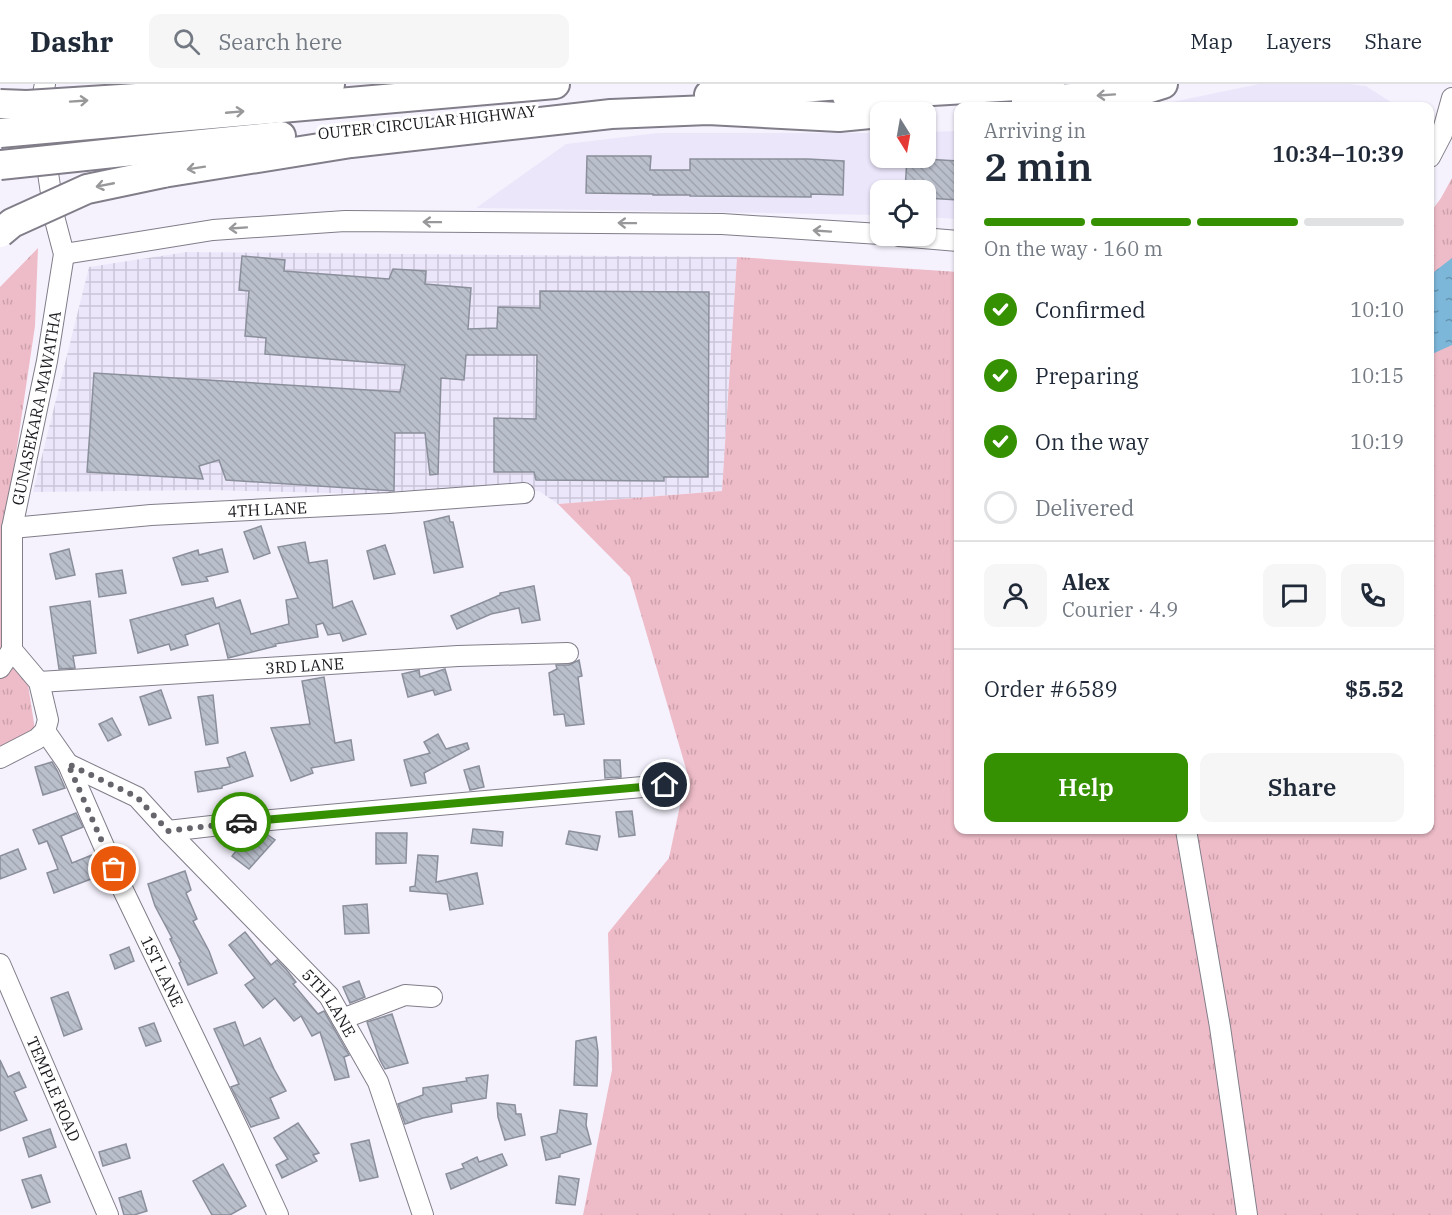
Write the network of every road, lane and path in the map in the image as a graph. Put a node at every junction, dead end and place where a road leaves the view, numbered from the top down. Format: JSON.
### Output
{"nodes":[{"id":1,"x":45,"y":84,"type":"edge"},
{"id":2,"x":330,"y":84,"type":"edge"},
{"id":3,"x":555,"y":84,"type":"edge"},
{"id":4,"x":854,"y":84,"type":"edge"},
{"id":5,"x":1050,"y":84,"type":"edge"},
{"id":6,"x":1163,"y":84,"type":"edge"},
{"id":7,"x":710,"y":95,"type":"junction"},
{"id":8,"x":1452,"y":98,"type":"edge"},
{"id":9,"x":1004,"y":102,"type":"edge"},
{"id":10,"x":0,"y":104,"type":"edge"},
{"id":11,"x":954,"y":106,"type":"edge"},
{"id":12,"x":154,"y":108,"type":"junction"},
{"id":13,"x":936,"y":108,"type":"edge"},
{"id":14,"x":870,"y":114,"type":"edge"},
{"id":15,"x":0,"y":133,"type":"edge"},
{"id":16,"x":1434,"y":149,"type":"edge"},
{"id":17,"x":162,"y":161,"type":"junction"},
{"id":18,"x":0,"y":165,"type":"edge"},
{"id":19,"x":0,"y":233,"type":"edge"},
{"id":20,"x":870,"y":233,"type":"edge"},
{"id":21,"x":936,"y":239,"type":"edge"},
{"id":22,"x":954,"y":241,"type":"edge"},
{"id":23,"x":64,"y":254,"type":"junction"},
{"id":24,"x":524,"y":493,"type":"dead end"},
{"id":25,"x":12,"y":528,"type":"junction"},
{"id":26,"x":12,"y":650,"type":"junction"},
{"id":27,"x":568,"y":653,"type":"dead end"},
{"id":28,"x":0,"y":668,"type":"edge"},
{"id":29,"x":39,"y":682,"type":"junction"},
{"id":30,"x":45,"y":731,"type":"junction"},
{"id":31,"x":0,"y":758,"type":"edge"},
{"id":32,"x":68,"y":764,"type":"junction"},
{"id":33,"x":665,"y":785,"type":"dead end"},
{"id":34,"x":168,"y":831,"type":"junction"},
{"id":35,"x":1187,"y":834,"type":"edge"},
{"id":36,"x":0,"y":964,"type":"edge"},
{"id":37,"x":432,"y":997,"type":"dead end"},
{"id":38,"x":342,"y":1019,"type":"junction"},
{"id":39,"x":108,"y":1215,"type":"edge"},
{"id":40,"x":278,"y":1215,"type":"edge"},
{"id":41,"x":423,"y":1215,"type":"edge"},
{"id":42,"x":1247,"y":1215,"type":"edge"}],
"edges":[{"from":1,"to":23,"type":"street"},
{"from":2,"to":12,"type":"highway"},
{"from":12,"to":3,"type":"highway","name":"OUTER CIRCULAR HIGHWAY","one_way":true},
{"from":4,"to":7,"type":"highway","name":"OUTER CIRCULAR HIGHWAY"},
{"from":5,"to":7,"type":"highway"},
{"from":6,"to":9,"type":"highway","one_way":true},
{"from":7,"to":17,"type":"highway","name":"OUTER CIRCULAR HIGHWAY"},
{"from":8,"to":16,"type":"street"},
{"from":10,"to":12,"type":"highway","one_way":true,"bridge":true},
{"from":11,"to":13,"type":"highway","one_way":true},
{"from":12,"to":15,"type":"highway","name":"OUTER CIRCULAR HIGHWAY","bridge":true},
{"from":14,"to":17,"type":"highway","one_way":true},
{"from":17,"to":18,"type":"highway","name":"OUTER CIRCULAR HIGHWAY","bridge":true},
{"from":17,"to":19,"type":"highway","one_way":true,"bridge":true},
{"from":20,"to":23,"type":"street","one_way":true},
{"from":21,"to":22,"type":"street"},
{"from":23,"to":25,"type":"street","name":"GUNASEKARA MAWATHA"},
{"from":24,"to":25,"type":"street","name":"4TH LANE"},
{"from":25,"to":26,"type":"street","name":"GUNASEKARA MAWATHA"},
{"from":26,"to":28,"type":"street"},
{"from":26,"to":29,"type":"street"},
{"from":27,"to":29,"type":"street","name":"3RD LANE"},
{"from":29,"to":30,"type":"street"},
{"from":30,"to":31,"type":"street"},
{"from":30,"to":32,"type":"street","name":"1ST LANE"},
{"from":32,"to":34,"type":"street","name":"5TH LANE"},
{"from":32,"to":40,"type":"street","name":"1ST LANE"},
{"from":33,"to":34,"type":"street"},
{"from":34,"to":38,"type":"street","name":"5TH LANE"},
{"from":35,"to":42,"type":"street"},
{"from":36,"to":39,"type":"street","name":"TEMPLE ROAD"},
{"from":37,"to":38,"type":"street"},
{"from":38,"to":41,"type":"street","name":"5TH LANE"}]}
